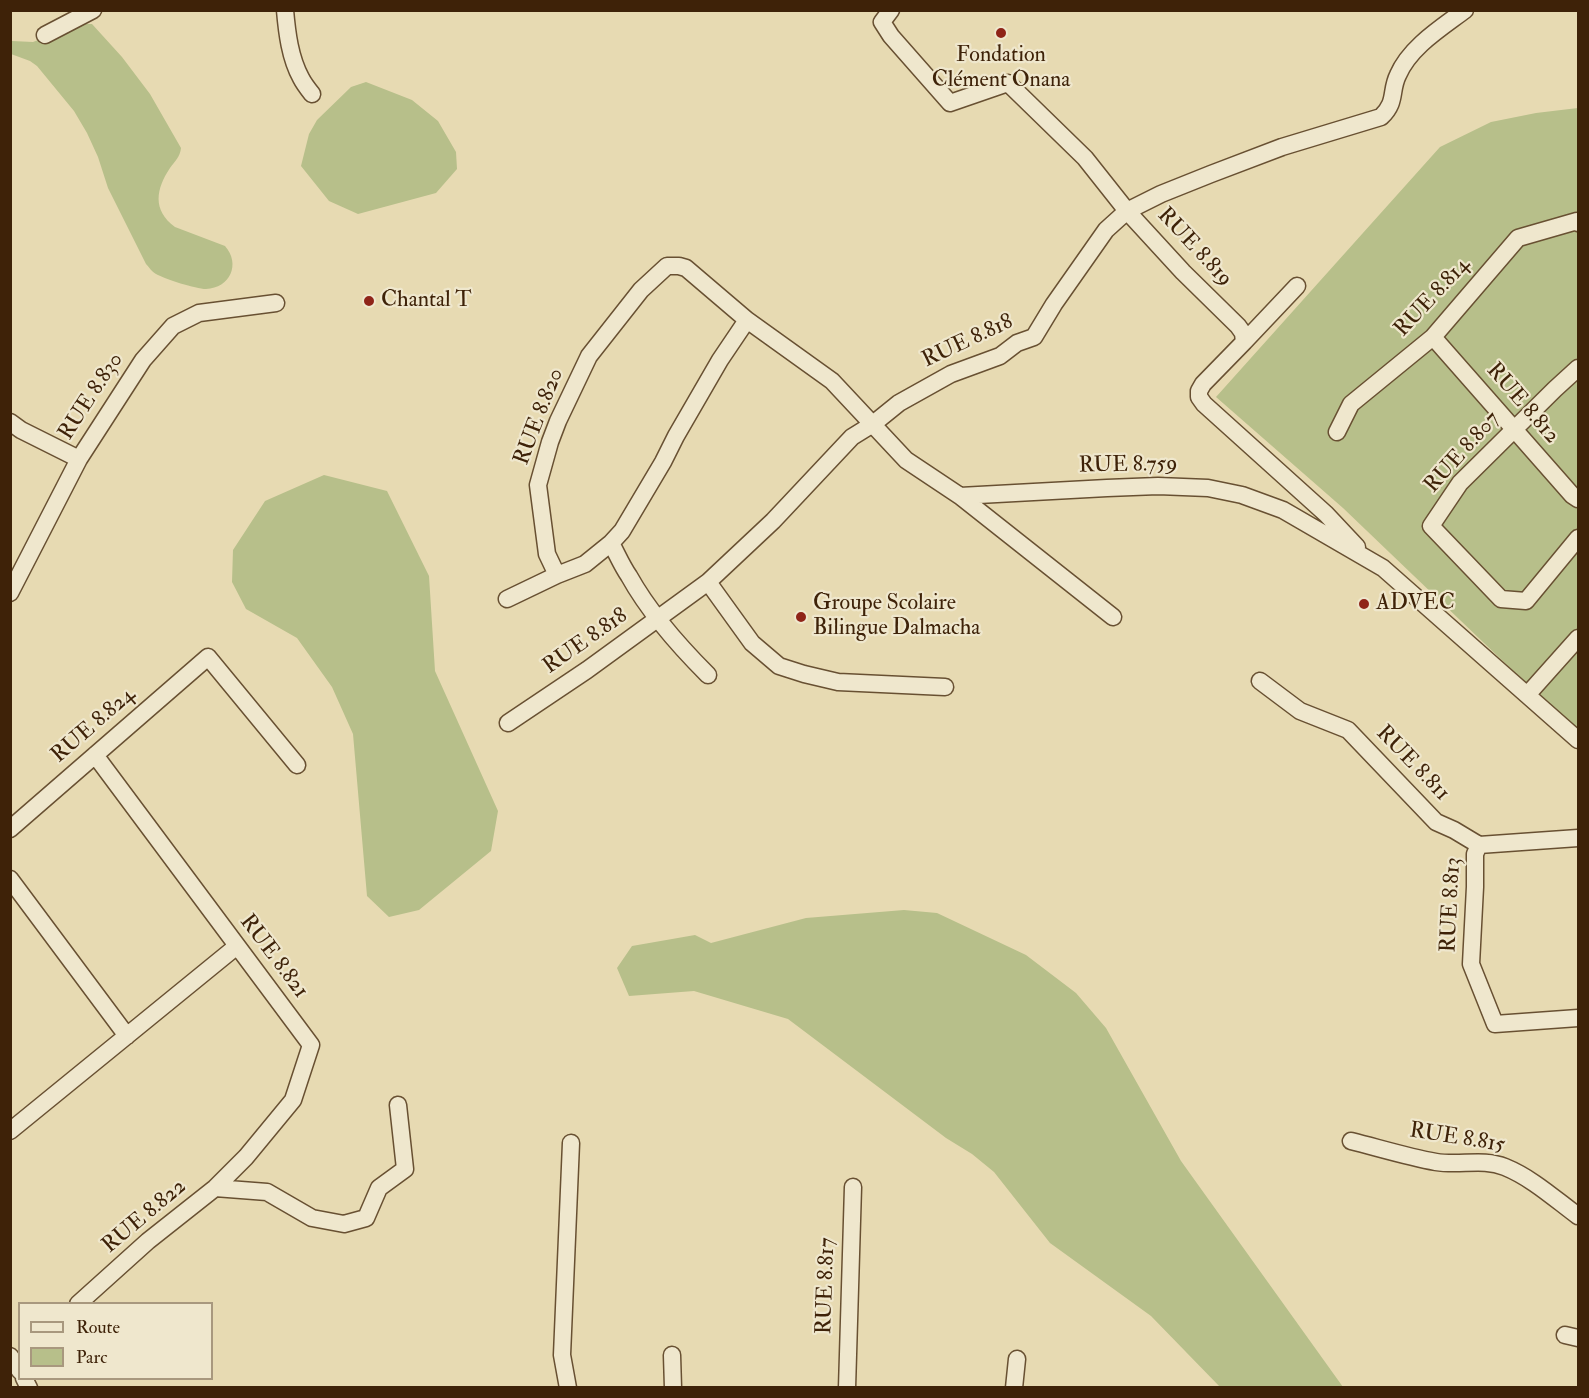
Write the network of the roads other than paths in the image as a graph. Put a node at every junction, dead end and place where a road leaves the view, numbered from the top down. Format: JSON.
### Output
{"nodes":[{"id":1,"x":93,"y":10,"type":"edge"},
{"id":2,"x":285,"y":10,"type":"edge"},
{"id":3,"x":891,"y":10,"type":"edge"},
{"id":4,"x":1465,"y":10,"type":"edge"},
{"id":5,"x":45,"y":35,"type":"dead end"},
{"id":6,"x":312,"y":94,"type":"dead end"},
{"id":7,"x":1127,"y":210,"type":"junction"},
{"id":8,"x":1578,"y":223,"type":"edge"},
{"id":9,"x":1297,"y":286,"type":"dead end"},
{"id":10,"x":276,"y":303,"type":"dead end"},
{"id":11,"x":747,"y":320,"type":"junction"},
{"id":12,"x":1433,"y":337,"type":"junction"},
{"id":13,"x":1244,"y":342,"type":"junction"},
{"id":14,"x":1578,"y":368,"type":"edge"},
{"id":15,"x":10,"y":422,"type":"edge"},
{"id":16,"x":873,"y":424,"type":"junction"},
{"id":17,"x":1514,"y":429,"type":"junction"},
{"id":18,"x":1337,"y":432,"type":"dead end"},
{"id":19,"x":79,"y":459,"type":"junction"},
{"id":20,"x":960,"y":496,"type":"junction"},
{"id":21,"x":1578,"y":499,"type":"edge"},
{"id":22,"x":1578,"y":538,"type":"edge"},
{"id":23,"x":611,"y":543,"type":"junction"},
{"id":24,"x":1383,"y":568,"type":"junction"},
{"id":25,"x":557,"y":575,"type":"junction"},
{"id":26,"x":708,"y":582,"type":"junction"},
{"id":27,"x":10,"y":593,"type":"edge"},
{"id":28,"x":507,"y":599,"type":"dead end"},
{"id":29,"x":658,"y":618,"type":"junction"},
{"id":30,"x":1113,"y":618,"type":"dead end"},
{"id":31,"x":1578,"y":638,"type":"edge"},
{"id":32,"x":708,"y":675,"type":"dead end"},
{"id":33,"x":1260,"y":681,"type":"dead end"},
{"id":34,"x":945,"y":687,"type":"dead end"},
{"id":35,"x":1528,"y":694,"type":"junction"},
{"id":36,"x":508,"y":723,"type":"dead end"},
{"id":37,"x":1578,"y":740,"type":"edge"},
{"id":38,"x":95,"y":755,"type":"junction"},
{"id":39,"x":297,"y":765,"type":"dead end"},
{"id":40,"x":10,"y":829,"type":"edge"},
{"id":41,"x":1578,"y":838,"type":"edge"},
{"id":42,"x":1479,"y":845,"type":"junction"},
{"id":43,"x":10,"y":879,"type":"edge"},
{"id":44,"x":237,"y":946,"type":"junction"},
{"id":45,"x":1578,"y":1018,"type":"edge"},
{"id":46,"x":127,"y":1036,"type":"junction"},
{"id":47,"x":398,"y":1105,"type":"dead end"},
{"id":48,"x":10,"y":1131,"type":"edge"},
{"id":49,"x":1351,"y":1141,"type":"dead end"},
{"id":50,"x":571,"y":1143,"type":"dead end"},
{"id":51,"x":853,"y":1187,"type":"dead end"},
{"id":52,"x":215,"y":1188,"type":"junction"},
{"id":53,"x":1578,"y":1216,"type":"edge"},
{"id":54,"x":80,"y":1302,"type":"edge"},
{"id":55,"x":10,"y":1354,"type":"edge"},
{"id":56,"x":672,"y":1355,"type":"dead end"},
{"id":57,"x":1017,"y":1359,"type":"dead end"},
{"id":58,"x":18,"y":1368,"type":"edge"},
{"id":59,"x":568,"y":1388,"type":"edge"},
{"id":60,"x":673,"y":1388,"type":"edge"},
{"id":61,"x":847,"y":1388,"type":"edge"},
{"id":62,"x":1014,"y":1388,"type":"edge"}],
"edges":[{"from":1,"to":5,"type":"street"},
{"from":2,"to":6,"type":"street"},
{"from":3,"to":7,"type":"street","name":"RUE 8.819"},
{"from":4,"to":7,"type":"street","name":"RUE 8.818"},
{"from":7,"to":13,"type":"street","name":"RUE 8.819"},
{"from":7,"to":16,"type":"street","name":"RUE 8.818"},
{"from":8,"to":12,"type":"street","name":"RUE 8.814"},
{"from":9,"to":13,"type":"street"},
{"from":10,"to":19,"type":"street","name":"RUE 8.830"},
{"from":11,"to":16,"type":"street"},
{"from":11,"to":23,"type":"street"},
{"from":11,"to":25,"type":"street","name":"RUE 8.820"},
{"from":12,"to":17,"type":"street","name":"RUE 8.812"},
{"from":12,"to":18,"type":"street","name":"RUE 8.814"},
{"from":13,"to":24,"type":"street"},
{"from":14,"to":17,"type":"street","name":"RUE 8.807"},
{"from":15,"to":19,"type":"street"},
{"from":16,"to":20,"type":"street"},
{"from":16,"to":26,"type":"street","name":"RUE 8.818"},
{"from":17,"to":21,"type":"street","name":"RUE 8.812"},
{"from":17,"to":22,"type":"street","name":"RUE 8.807"},
{"from":19,"to":27,"type":"street","name":"RUE 8.830"},
{"from":20,"to":24,"type":"street","name":"RUE 8.759"},
{"from":20,"to":30,"type":"street"},
{"from":23,"to":25,"type":"street"},
{"from":23,"to":29,"type":"street"},
{"from":24,"to":35,"type":"street","name":"RUE 8.759"},
{"from":25,"to":28,"type":"street"},
{"from":26,"to":29,"type":"street","name":"RUE 8.818"},
{"from":26,"to":34,"type":"street"},
{"from":29,"to":32,"type":"street"},
{"from":29,"to":36,"type":"street","name":"RUE 8.818"},
{"from":31,"to":35,"type":"street"},
{"from":33,"to":42,"type":"street","name":"RUE 8.811"},
{"from":35,"to":37,"type":"street","name":"RUE 8.759"},
{"from":38,"to":39,"type":"street","name":"RUE 8.824"},
{"from":38,"to":40,"type":"street","name":"RUE 8.824"},
{"from":38,"to":44,"type":"street","name":"RUE 8.821"},
{"from":41,"to":42,"type":"street"},
{"from":42,"to":45,"type":"street","name":"RUE 8.813"},
{"from":43,"to":46,"type":"street"},
{"from":44,"to":46,"type":"street"},
{"from":44,"to":52,"type":"street","name":"RUE 8.821"},
{"from":46,"to":48,"type":"street"},
{"from":47,"to":52,"type":"street","name":"RUE 8.822"},
{"from":49,"to":53,"type":"street","name":"RUE 8.815"},
{"from":50,"to":59,"type":"street"},
{"from":51,"to":61,"type":"street","name":"RUE 8.817"},
{"from":52,"to":54,"type":"street","name":"RUE 8.822"},
{"from":55,"to":58,"type":"street"},
{"from":56,"to":60,"type":"street"},
{"from":57,"to":62,"type":"street"}]}
